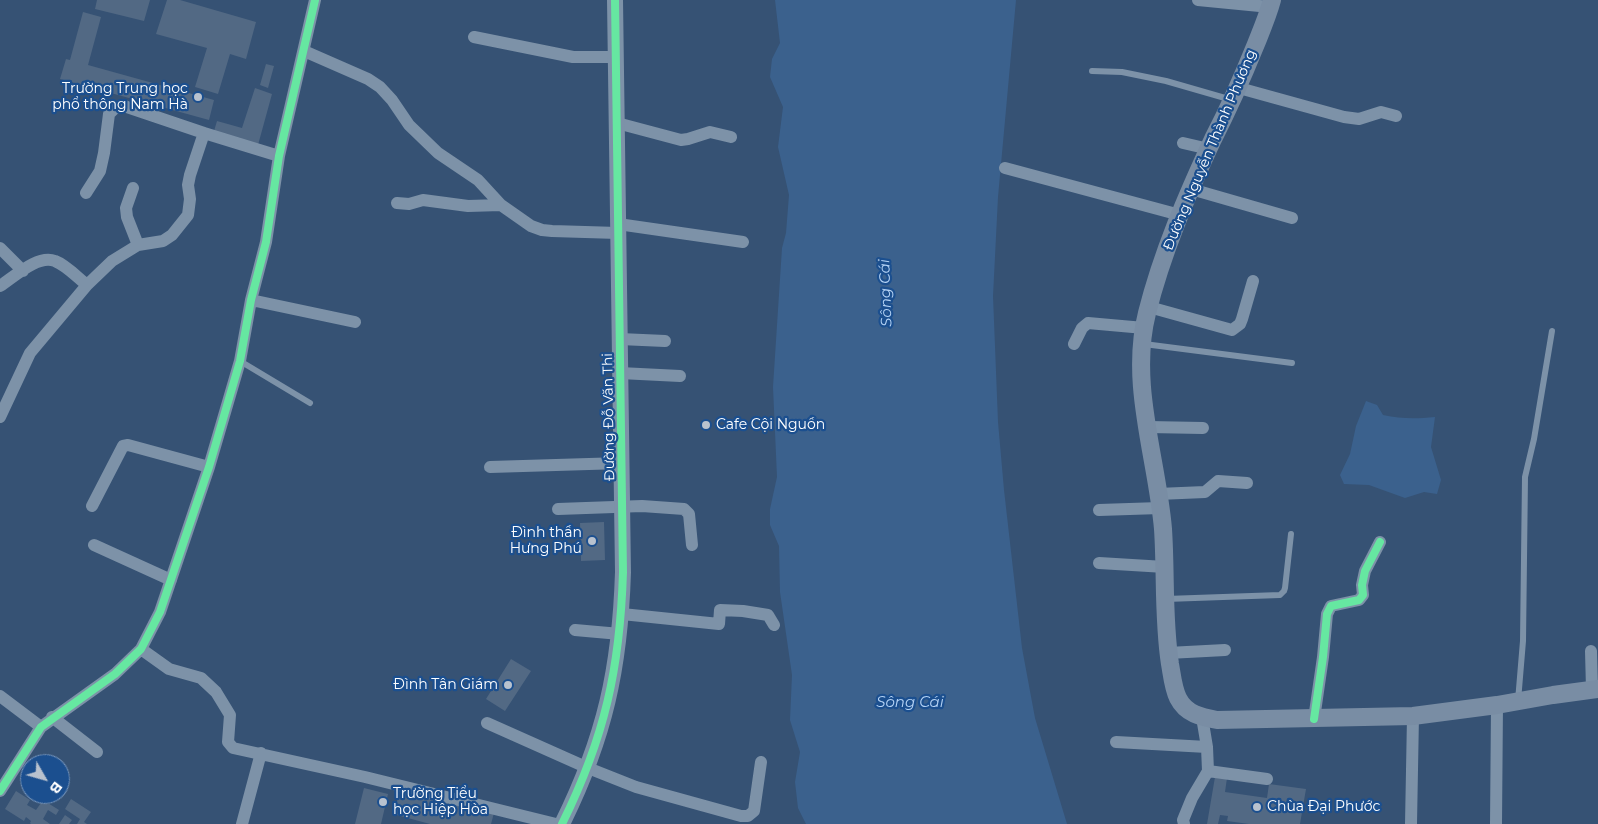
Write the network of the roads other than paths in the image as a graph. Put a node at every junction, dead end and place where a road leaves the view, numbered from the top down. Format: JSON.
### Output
{"nodes":[{"id":1,"x":315,"y":0,"type":"edge"},
{"id":2,"x":615,"y":0,"type":"edge"},
{"id":3,"x":1198,"y":0,"type":"edge"},
{"id":4,"x":1271,"y":3,"type":"edge"},
{"id":5,"x":474,"y":37,"type":"dead end"},
{"id":6,"x":304,"y":51,"type":"junction"},
{"id":7,"x":616,"y":57,"type":"junction"},
{"id":8,"x":1092,"y":71,"type":"dead end"},
{"id":9,"x":1236,"y":94,"type":"junction"},
{"id":10,"x":1396,"y":116,"type":"dead end"},
{"id":11,"x":617,"y":124,"type":"junction"},
{"id":12,"x":204,"y":133,"type":"junction"},
{"id":13,"x":731,"y":138,"type":"dead end"},
{"id":14,"x":1182,"y":143,"type":"dead end"},
{"id":15,"x":1209,"y":149,"type":"junction"},
{"id":16,"x":279,"y":156,"type":"junction"},
{"id":17,"x":1005,"y":168,"type":"dead end"},
{"id":18,"x":133,"y":188,"type":"dead end"},
{"id":19,"x":1191,"y":189,"type":"junction"},
{"id":20,"x":86,"y":193,"type":"dead end"},
{"id":21,"x":397,"y":203,"type":"dead end"},
{"id":22,"x":501,"y":205,"type":"junction"},
{"id":23,"x":1180,"y":215,"type":"junction"},
{"id":24,"x":1292,"y":218,"type":"dead end"},
{"id":25,"x":618,"y":229,"type":"junction"},
{"id":26,"x":743,"y":242,"type":"dead end"},
{"id":27,"x":138,"y":245,"type":"junction"},
{"id":28,"x":0,"y":248,"type":"edge"},
{"id":29,"x":23,"y":271,"type":"junction"},
{"id":30,"x":1253,"y":281,"type":"dead end"},
{"id":31,"x":87,"y":285,"type":"junction"},
{"id":32,"x":0,"y":286,"type":"edge"},
{"id":33,"x":251,"y":300,"type":"junction"},
{"id":34,"x":1149,"y":307,"type":"junction"},
{"id":35,"x":355,"y":322,"type":"dead end"},
{"id":36,"x":1552,"y":331,"type":"dead end"},
{"id":37,"x":1143,"y":336,"type":"junction"},
{"id":38,"x":620,"y":340,"type":"junction"},
{"id":39,"x":665,"y":341,"type":"dead end"},
{"id":40,"x":1074,"y":344,"type":"dead end"},
{"id":41,"x":240,"y":361,"type":"junction"},
{"id":42,"x":1292,"y":363,"type":"dead end"},
{"id":43,"x":620,"y":373,"type":"junction"},
{"id":44,"x":680,"y":376,"type":"dead end"},
{"id":45,"x":310,"y":403,"type":"dead end"},
{"id":46,"x":0,"y":417,"type":"edge"},
{"id":47,"x":1148,"y":427,"type":"junction"},
{"id":48,"x":1204,"y":428,"type":"dead end"},
{"id":49,"x":622,"y":463,"type":"junction"},
{"id":50,"x":209,"y":467,"type":"junction"},
{"id":51,"x":490,"y":467,"type":"dead end"},
{"id":52,"x":1247,"y":484,"type":"dead end"},
{"id":53,"x":1159,"y":501,"type":"junction"},
{"id":54,"x":92,"y":506,"type":"dead end"},
{"id":55,"x":558,"y":508,"type":"dead end"},
{"id":56,"x":622,"y":508,"type":"junction"},
{"id":57,"x":1099,"y":510,"type":"dead end"},
{"id":58,"x":1291,"y":534,"type":"dead end"},
{"id":59,"x":1380,"y":542,"type":"dead end"},
{"id":60,"x":94,"y":545,"type":"dead end"},
{"id":61,"x":692,"y":546,"type":"dead end"},
{"id":62,"x":1099,"y":562,"type":"dead end"},
{"id":63,"x":1165,"y":567,"type":"junction"},
{"id":64,"x":171,"y":580,"type":"junction"},
{"id":65,"x":1166,"y":598,"type":"junction"},
{"id":66,"x":622,"y":614,"type":"junction"},
{"id":67,"x":774,"y":625,"type":"dead end"},
{"id":68,"x":575,"y":630,"type":"dead end"},
{"id":69,"x":620,"y":634,"type":"junction"},
{"id":70,"x":141,"y":649,"type":"junction"},
{"id":71,"x":1224,"y":650,"type":"dead end"},
{"id":72,"x":1591,"y":651,"type":"dead end"},
{"id":73,"x":1168,"y":653,"type":"junction"},
{"id":74,"x":1595,"y":689,"type":"edge"},
{"id":75,"x":0,"y":696,"type":"edge"},
{"id":76,"x":1518,"y":702,"type":"junction"},
{"id":77,"x":1497,"y":706,"type":"junction"},
{"id":78,"x":1412,"y":716,"type":"junction"},
{"id":79,"x":1202,"y":717,"type":"junction"},
{"id":80,"x":52,"y":718,"type":"junction"},
{"id":81,"x":1314,"y":719,"type":"junction"},
{"id":82,"x":486,"y":723,"type":"dead end"},
{"id":83,"x":41,"y":727,"type":"junction"},
{"id":84,"x":1116,"y":742,"type":"dead end"},
{"id":85,"x":1207,"y":747,"type":"junction"},
{"id":86,"x":97,"y":752,"type":"dead end"},
{"id":87,"x":261,"y":753,"type":"junction"},
{"id":88,"x":761,"y":762,"type":"dead end"},
{"id":89,"x":588,"y":768,"type":"junction"},
{"id":90,"x":1208,"y":771,"type":"junction"},
{"id":91,"x":1267,"y":778,"type":"dead end"},
{"id":92,"x":0,"y":791,"type":"edge"},
{"id":93,"x":242,"y":824,"type":"edge"},
{"id":94,"x":556,"y":824,"type":"edge"},
{"id":95,"x":562,"y":824,"type":"edge"},
{"id":96,"x":1184,"y":824,"type":"edge"},
{"id":97,"x":1411,"y":824,"type":"edge"},
{"id":98,"x":1496,"y":824,"type":"edge"}],
"edges":[{"from":1,"to":6,"type":"street"},
{"from":2,"to":7,"type":"street","name":"Đường Đỗ Văn Thi"},
{"from":3,"to":4,"type":"street"},
{"from":4,"to":9,"type":"main road","name":"Đường Nguyễn Thành Phương"},
{"from":5,"to":7,"type":"street"},
{"from":6,"to":16,"type":"street"},
{"from":6,"to":22,"type":"street"},
{"from":7,"to":11,"type":"street","name":"Đường Đỗ Văn Thi"},
{"from":8,"to":9,"type":"lane"},
{"from":9,"to":10,"type":"street"},
{"from":9,"to":15,"type":"main road","name":"Đường Nguyễn Thành Phương"},
{"from":11,"to":13,"type":"street"},
{"from":11,"to":25,"type":"street","name":"Đường Đỗ Văn Thi"},
{"from":12,"to":16,"type":"street"},
{"from":12,"to":20,"type":"street"},
{"from":12,"to":27,"type":"street"},
{"from":14,"to":15,"type":"street"},
{"from":15,"to":19,"type":"main road","name":"Đường Nguyễn Thành Phương"},
{"from":16,"to":33,"type":"street"},
{"from":17,"to":23,"type":"street"},
{"from":18,"to":27,"type":"street"},
{"from":19,"to":23,"type":"main road","name":"Đường Nguyễn Thành Phương"},
{"from":19,"to":24,"type":"street"},
{"from":21,"to":22,"type":"street"},
{"from":22,"to":25,"type":"street"},
{"from":23,"to":34,"type":"main road","name":"Đường Nguyễn Thành Phương"},
{"from":25,"to":26,"type":"street"},
{"from":25,"to":38,"type":"street","name":"Đường Đỗ Văn Thi"},
{"from":27,"to":31,"type":"street"},
{"from":28,"to":29,"type":"street"},
{"from":29,"to":31,"type":"street"},
{"from":29,"to":32,"type":"street"},
{"from":30,"to":34,"type":"street"},
{"from":31,"to":46,"type":"street"},
{"from":33,"to":35,"type":"street"},
{"from":33,"to":41,"type":"street"},
{"from":34,"to":37,"type":"main road","name":"Đường Nguyễn Thành Phương"},
{"from":36,"to":76,"type":"lane"},
{"from":37,"to":40,"type":"street"},
{"from":37,"to":42,"type":"lane"},
{"from":37,"to":47,"type":"main road","name":"Đường Nguyễn Thành Phương"},
{"from":38,"to":39,"type":"street"},
{"from":38,"to":43,"type":"street","name":"Đường Đỗ Văn Thi"},
{"from":41,"to":45,"type":"lane"},
{"from":41,"to":50,"type":"street"},
{"from":43,"to":44,"type":"street"},
{"from":43,"to":49,"type":"street","name":"Đường Đỗ Văn Thi"},
{"from":47,"to":48,"type":"street"},
{"from":47,"to":53,"type":"main road","name":"Đường Nguyễn Thành Phương"},
{"from":49,"to":51,"type":"street"},
{"from":49,"to":56,"type":"street","name":"Đường Đỗ Văn Thi"},
{"from":50,"to":54,"type":"street"},
{"from":50,"to":64,"type":"street"},
{"from":52,"to":53,"type":"street"},
{"from":53,"to":57,"type":"street"},
{"from":53,"to":63,"type":"main road","name":"Đường Nguyễn Thành Phương"},
{"from":55,"to":56,"type":"street"},
{"from":56,"to":61,"type":"street"},
{"from":56,"to":66,"type":"street","name":"Đường Đỗ Văn Thi"},
{"from":58,"to":65,"type":"lane"},
{"from":59,"to":81,"type":"street"},
{"from":60,"to":64,"type":"street"},
{"from":62,"to":63,"type":"street"},
{"from":63,"to":65,"type":"main road","name":"Đường Nguyễn Thành Phương"},
{"from":64,"to":70,"type":"street"},
{"from":65,"to":73,"type":"main road","name":"Đường Nguyễn Thành Phương"},
{"from":66,"to":67,"type":"street"},
{"from":66,"to":69,"type":"street","name":"Đường Đỗ Văn Thi"},
{"from":68,"to":69,"type":"street"},
{"from":69,"to":89,"type":"street","name":"Đường Đỗ Văn Thi"},
{"from":70,"to":80,"type":"street"},
{"from":70,"to":87,"type":"street"},
{"from":71,"to":73,"type":"street"},
{"from":72,"to":74,"type":"street"},
{"from":73,"to":79,"type":"main road","name":"Đường Nguyễn Thành Phương"},
{"from":74,"to":76,"type":"main road","name":"Đường Nguyễn Thành Phương"},
{"from":75,"to":83,"type":"street"},
{"from":76,"to":77,"type":"main road","name":"Đường Nguyễn Thành Phương"},
{"from":77,"to":78,"type":"main road","name":"Đường Nguyễn Thành Phương"},
{"from":77,"to":98,"type":"street"},
{"from":78,"to":81,"type":"main road","name":"Đường Nguyễn Thành Phương"},
{"from":78,"to":97,"type":"street"},
{"from":79,"to":81,"type":"main road","name":"Đường Nguyễn Thành Phương"},
{"from":79,"to":85,"type":"street"},
{"from":80,"to":83,"type":"street"},
{"from":80,"to":86,"type":"street"},
{"from":82,"to":89,"type":"street"},
{"from":83,"to":92,"type":"street"},
{"from":84,"to":85,"type":"street"},
{"from":85,"to":90,"type":"street"},
{"from":87,"to":93,"type":"street"},
{"from":87,"to":94,"type":"street"},
{"from":88,"to":89,"type":"street"},
{"from":89,"to":95,"type":"street","name":"Đường Đỗ Văn Thi"},
{"from":90,"to":91,"type":"street"},
{"from":90,"to":96,"type":"street"}]}
